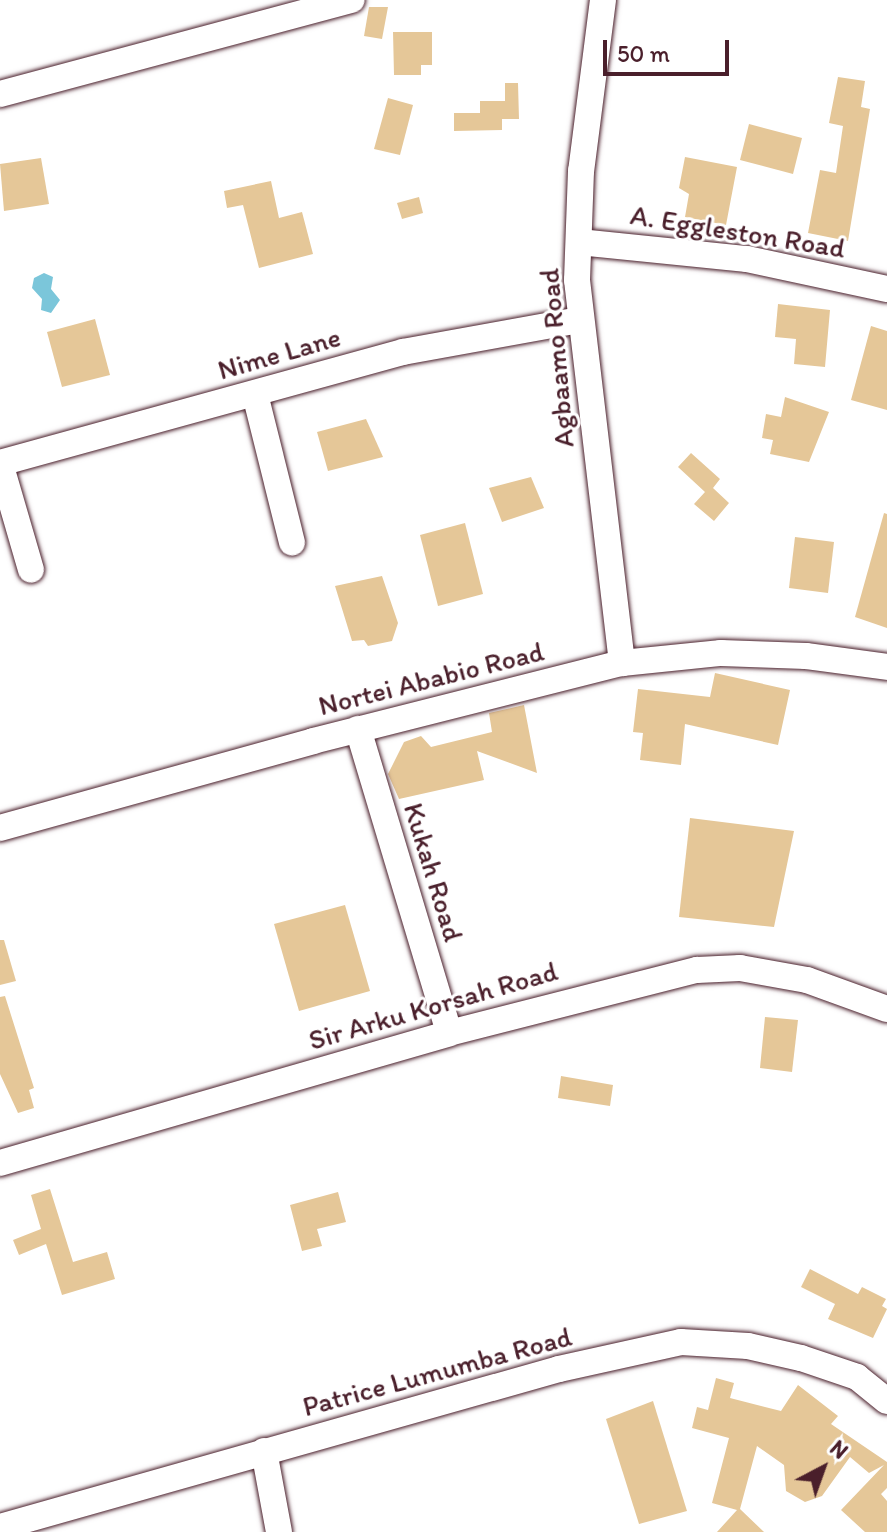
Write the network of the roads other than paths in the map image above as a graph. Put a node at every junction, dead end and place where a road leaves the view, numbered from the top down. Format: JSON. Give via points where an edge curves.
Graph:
{"nodes":[{"id":1,"x":352,"y":0,"type":"edge"},
{"id":2,"x":603,"y":0,"type":"edge"},
{"id":3,"x":0,"y":94,"type":"edge"},
{"id":4,"x":579,"y":242,"type":"junction"},
{"id":5,"x":887,"y":289,"type":"edge"},
{"id":6,"x":579,"y":320,"type":"junction"},
{"id":7,"x":255,"y":394,"type":"junction"},
{"id":8,"x":0,"y":463,"type":"edge"},
{"id":9,"x":292,"y":542,"type":"dead end"},
{"id":10,"x":31,"y":570,"type":"dead end"},
{"id":11,"x":622,"y":663,"type":"junction"},
{"id":12,"x":887,"y":667,"type":"edge"},
{"id":13,"x":358,"y":729,"type":"junction"},
{"id":14,"x":0,"y":828,"type":"edge"},
{"id":15,"x":887,"y":1009,"type":"edge"},
{"id":16,"x":449,"y":1033,"type":"junction"},
{"id":17,"x":0,"y":1163,"type":"edge"},
{"id":18,"x":887,"y":1401,"type":"edge"},
{"id":19,"x":264,"y":1451,"type":"junction"},
{"id":20,"x":0,"y":1527,"type":"edge"},
{"id":21,"x":279,"y":1532,"type":"edge"}],
"edges":[{"from":1,"to":3,"type":"street"},
{"from":2,"to":4,"type":"street","name":"Agbaamo Road","via":[[581,171]]},
{"from":4,"to":5,"type":"street","name":"A. Eggleston Road","via":[[747,259]]},
{"from":4,"to":6,"type":"street","name":"Agbaamo Road"},
{"from":6,"to":7,"type":"street","name":"Nime Lane","via":[[440,343]]},
{"from":6,"to":11,"type":"street","name":"Agbaamo Road"},
{"from":7,"to":8,"type":"street","name":"Nime Lane"},
{"from":7,"to":9,"type":"street"},
{"from":8,"to":10,"type":"street"},
{"from":11,"to":12,"type":"street","name":"Nortei Ababio Road","via":[[721,653],[806,656]]},
{"from":11,"to":13,"type":"street","name":"Nortei Ababio Road"},
{"from":13,"to":14,"type":"street","name":"Nortei Ababio Road"},
{"from":13,"to":16,"type":"street","name":"Kukah Road"},
{"from":15,"to":16,"type":"street","name":"Sir Arku Korsah Road","via":[[807,980],[740,968],[697,970]]},
{"from":16,"to":17,"type":"street","name":"Sir Arku Korsah Road"},
{"from":18,"to":19,"type":"street","name":"Patrice Lumumba Road","via":[[857,1377],[801,1358],[748,1346],[681,1342],[559,1369]]},
{"from":19,"to":20,"type":"street","name":"Patrice Lumumba Road"},
{"from":19,"to":21,"type":"street"}]}
